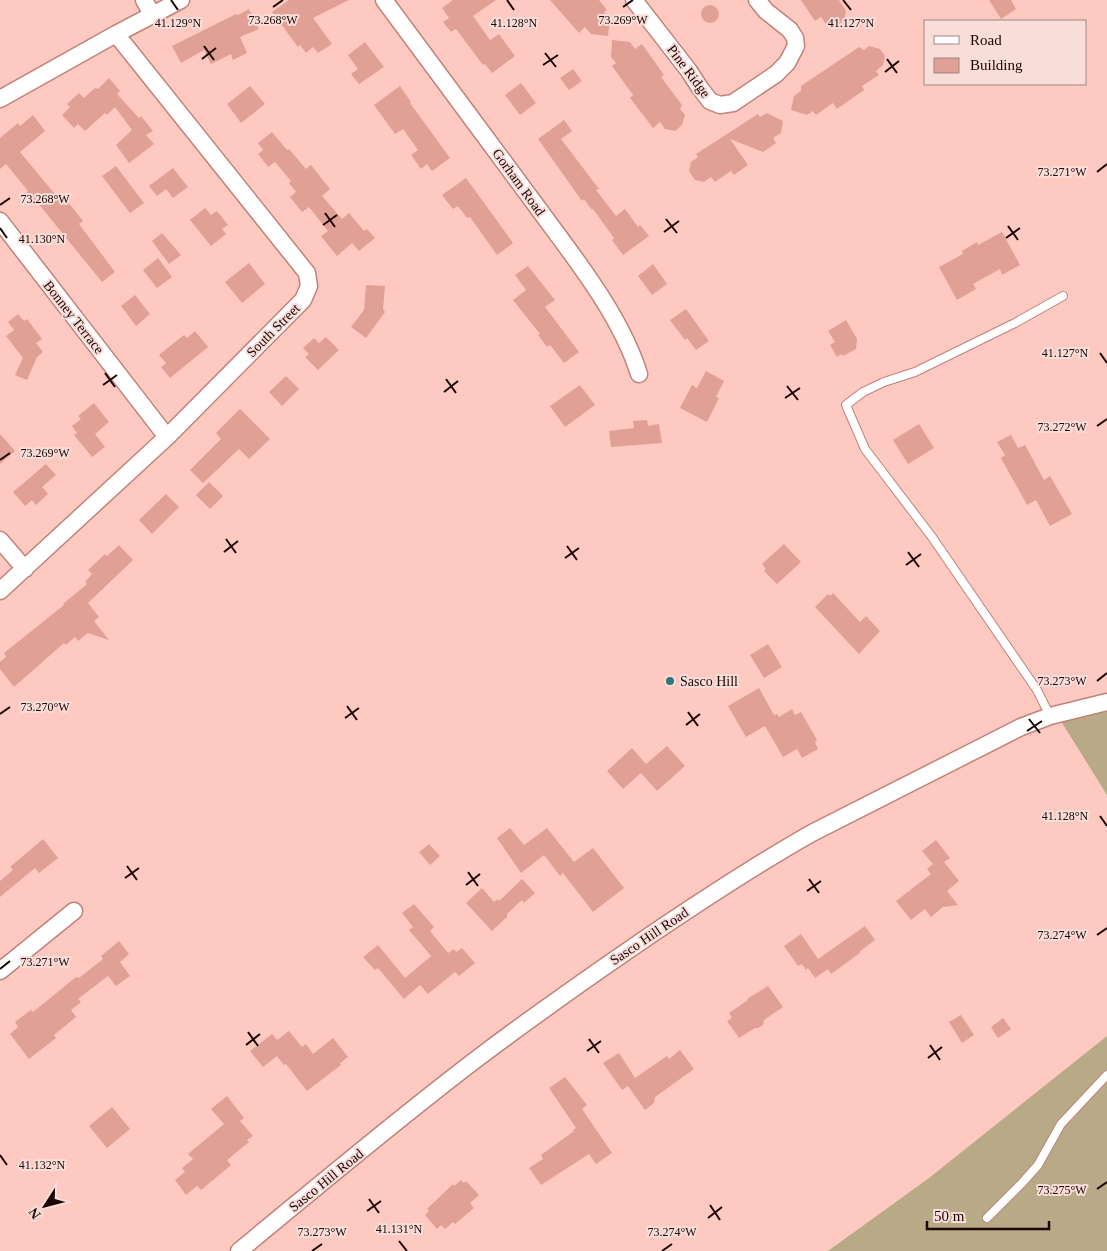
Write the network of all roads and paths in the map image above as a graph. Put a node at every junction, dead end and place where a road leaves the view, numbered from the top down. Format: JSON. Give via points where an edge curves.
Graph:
{"nodes":[{"id":1,"x":144,"y":0,"type":"edge"},
{"id":2,"x":182,"y":0,"type":"edge"},
{"id":3,"x":384,"y":0,"type":"edge"},
{"id":4,"x":634,"y":0,"type":"edge"},
{"id":5,"x":757,"y":0,"type":"edge"},
{"id":6,"x":152,"y":14,"type":"junction"},
{"id":7,"x":116,"y":34,"type":"junction"},
{"id":8,"x":0,"y":99,"type":"edge"},
{"id":9,"x":0,"y":221,"type":"edge"},
{"id":10,"x":1064,"y":296,"type":"dead end"},
{"id":11,"x":639,"y":374,"type":"dead end"},
{"id":12,"x":167,"y":437,"type":"junction"},
{"id":13,"x":0,"y":540,"type":"edge"},
{"id":14,"x":25,"y":569,"type":"junction"},
{"id":15,"x":0,"y":591,"type":"edge"},
{"id":16,"x":1107,"y":702,"type":"edge"},
{"id":17,"x":1050,"y":716,"type":"junction"},
{"id":18,"x":74,"y":911,"type":"dead end"},
{"id":19,"x":0,"y":971,"type":"edge"},
{"id":20,"x":1107,"y":1075,"type":"edge"},
{"id":21,"x":987,"y":1218,"type":"dead end"},
{"id":22,"x":239,"y":1251,"type":"edge"}],
"edges":[{"from":1,"to":6,"type":"street"},
{"from":2,"to":6,"type":"street"},
{"from":3,"to":11,"type":"street","name":"Gorham Road","via":[[581,267],[632,351]]},
{"from":4,"to":5,"type":"street","name":"Pine Ridge","via":[[700,88],[710,100],[720,105],[733,103],[776,74],[787,63],[796,46],[790,30],[766,12]]},
{"from":6,"to":7,"type":"street"},
{"from":7,"to":8,"type":"street"},
{"from":7,"to":12,"type":"street","name":"South Street","via":[[307,273],[310,286],[303,300]]},
{"from":9,"to":12,"type":"street","name":"Bonney Terrace"},
{"from":10,"to":17,"type":"lane","via":[[1015,324],[916,372],[863,392],[846,405],[865,449],[932,537],[1037,690]]},
{"from":12,"to":14,"type":"street","name":"South Street"},
{"from":13,"to":14,"type":"street"},
{"from":14,"to":15,"type":"street","name":"South Street"},
{"from":16,"to":17,"type":"street","name":"Sasco Hill Road"},
{"from":17,"to":22,"type":"street","name":"Sasco Hill Road","via":[[854,810],[781,850],[704,899],[580,982],[473,1061]]},
{"from":18,"to":19,"type":"street"},
{"from":20,"to":21,"type":"lane","via":[[1061,1124],[1032,1171]]}]}
